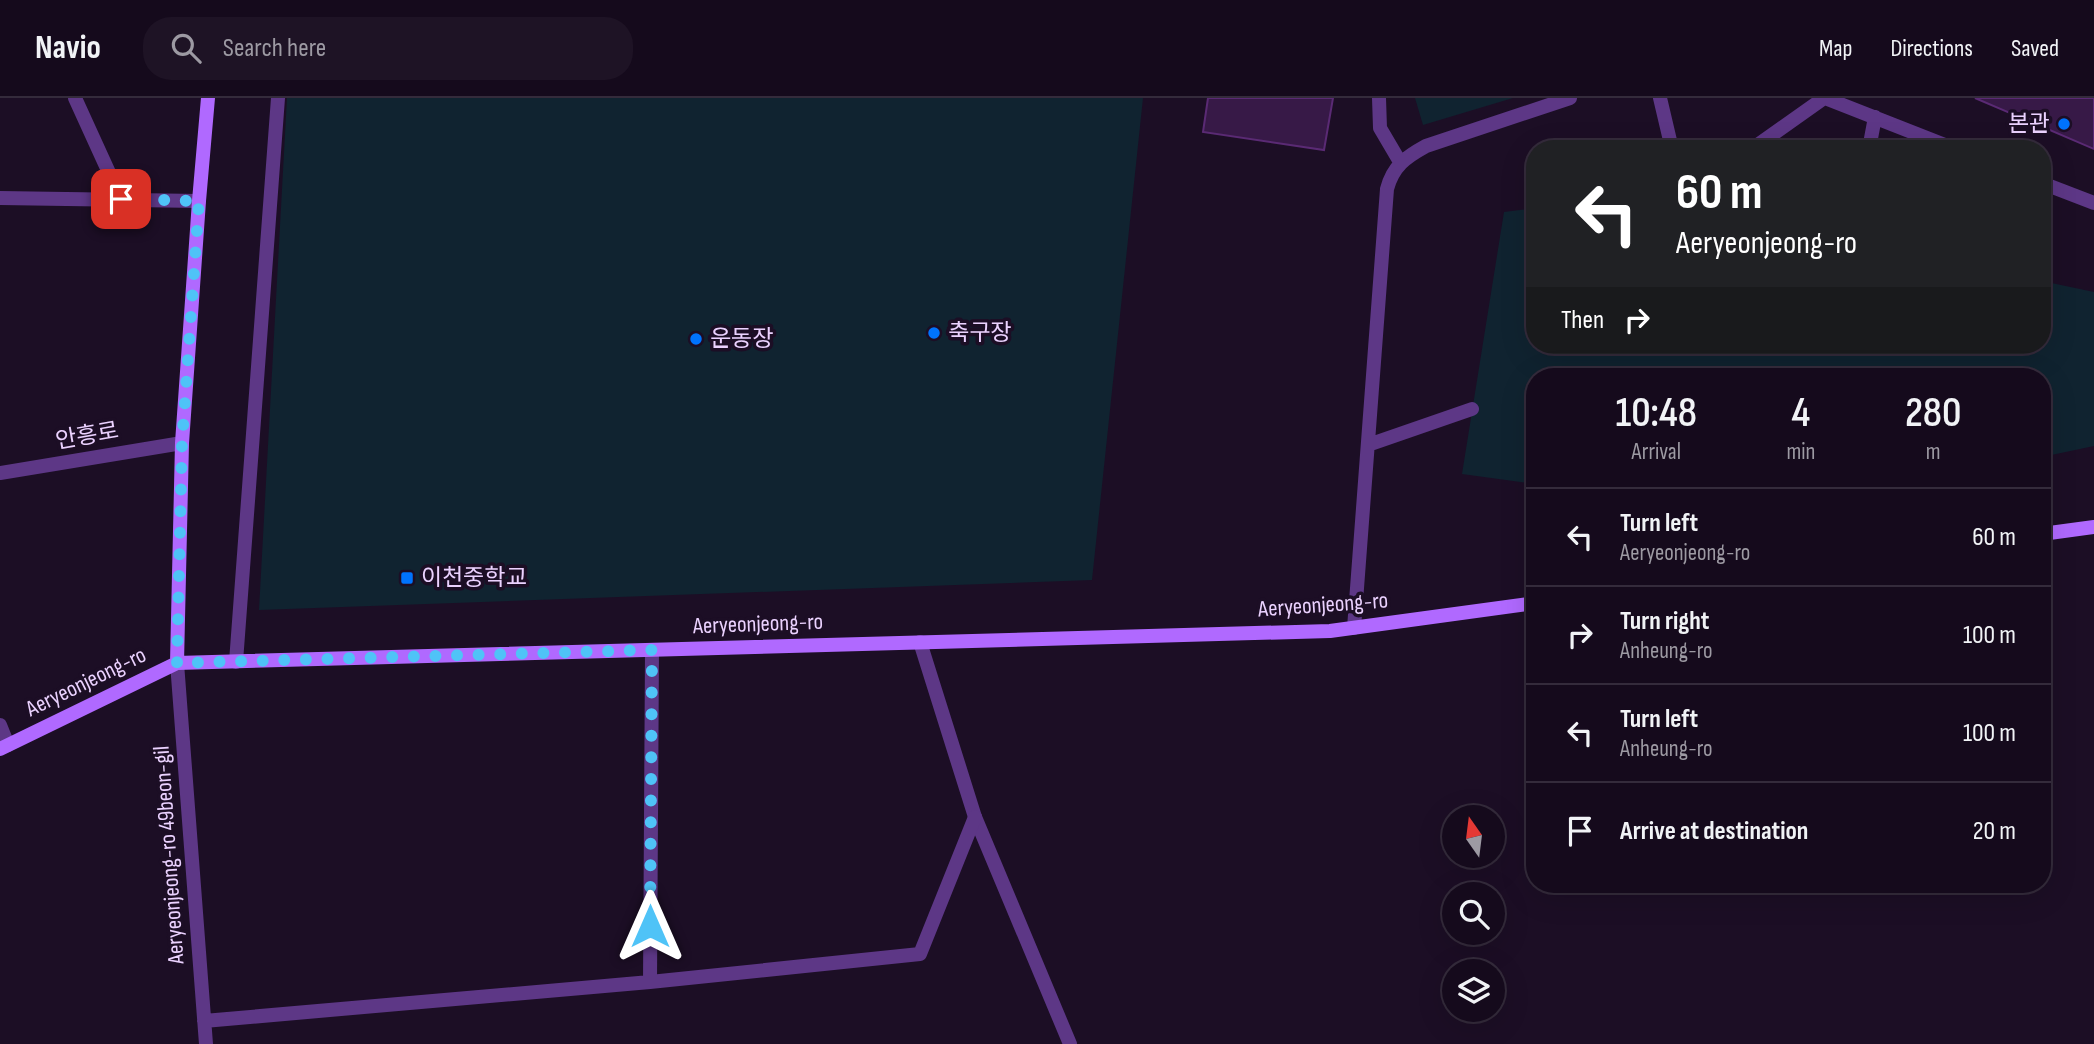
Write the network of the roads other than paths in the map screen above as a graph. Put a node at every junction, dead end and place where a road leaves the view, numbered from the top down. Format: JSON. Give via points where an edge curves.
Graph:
{"nodes":[{"id":1,"x":75,"y":98,"type":"edge"},
{"id":2,"x":208,"y":98,"type":"edge"},
{"id":3,"x":278,"y":98,"type":"edge"},
{"id":4,"x":1379,"y":98,"type":"edge"},
{"id":5,"x":1570,"y":98,"type":"edge"},
{"id":6,"x":1660,"y":98,"type":"edge"},
{"id":7,"x":1825,"y":98,"type":"edge"},
{"id":8,"x":1875,"y":117,"type":"junction"},
{"id":9,"x":1669,"y":140,"type":"edge"},
{"id":10,"x":1765,"y":140,"type":"edge"},
{"id":11,"x":1871,"y":140,"type":"edge"},
{"id":12,"x":1932,"y":140,"type":"edge"},
{"id":13,"x":1400,"y":162,"type":"junction"},
{"id":14,"x":2051,"y":186,"type":"edge"},
{"id":15,"x":0,"y":198,"type":"edge"},
{"id":16,"x":121,"y":199,"type":"junction"},
{"id":17,"x":199,"y":201,"type":"junction"},
{"id":18,"x":2094,"y":203,"type":"edge"},
{"id":19,"x":1472,"y":409,"type":"dead end"},
{"id":20,"x":182,"y":443,"type":"junction"},
{"id":21,"x":1368,"y":445,"type":"junction"},
{"id":22,"x":0,"y":473,"type":"edge"},
{"id":23,"x":2094,"y":527,"type":"edge"},
{"id":24,"x":2051,"y":533,"type":"edge"},
{"id":25,"x":1526,"y":604,"type":"edge"},
{"id":26,"x":1354,"y":628,"type":"junction"},
{"id":27,"x":920,"y":642,"type":"junction"},
{"id":28,"x":652,"y":650,"type":"junction"},
{"id":29,"x":236,"y":662,"type":"junction"},
{"id":30,"x":177,"y":663,"type":"junction"},
{"id":31,"x":0,"y":725,"type":"edge"},
{"id":32,"x":4,"y":747,"type":"edge"},
{"id":33,"x":975,"y":817,"type":"junction"},
{"id":34,"x":650,"y":982,"type":"junction"},
{"id":35,"x":204,"y":1021,"type":"junction"},
{"id":36,"x":206,"y":1044,"type":"edge"},
{"id":37,"x":1070,"y":1044,"type":"edge"}],
"edges":[{"from":1,"to":16,"type":"street"},
{"from":2,"to":17,"type":"street"},
{"from":3,"to":29,"type":"street"},
{"from":4,"to":13,"type":"street","via":[[1380,128]]},
{"from":5,"to":13,"type":"street","via":[[1426,146]]},
{"from":6,"to":9,"type":"street"},
{"from":7,"to":8,"type":"street"},
{"from":7,"to":10,"type":"street"},
{"from":8,"to":11,"type":"street"},
{"from":8,"to":12,"type":"street"},
{"from":13,"to":21,"type":"street","via":[[1387,189]]},
{"from":14,"to":18,"type":"street"},
{"from":15,"to":16,"type":"street"},
{"from":16,"to":17,"type":"street"},
{"from":17,"to":20,"type":"street"},
{"from":19,"to":21,"type":"street"},
{"from":20,"to":22,"type":"street","name":"안흥로"},
{"from":20,"to":30,"type":"street"},
{"from":21,"to":26,"type":"street"},
{"from":23,"to":24,"type":"street"},
{"from":25,"to":26,"type":"street","name":"Aeryeonjeong-ro"},
{"from":26,"to":27,"type":"street","name":"Aeryeonjeong-ro"},
{"from":27,"to":28,"type":"street","name":"Aeryeonjeong-ro"},
{"from":27,"to":33,"type":"street"},
{"from":28,"to":29,"type":"street","name":"Aeryeonjeong-ro"},
{"from":28,"to":34,"type":"street"},
{"from":29,"to":30,"type":"street","name":"Aeryeonjeong-ro"},
{"from":30,"to":32,"type":"street","name":"Aeryeonjeong-ro"},
{"from":30,"to":35,"type":"street","name":"Aeryeonjeong-ro 49beon-gil"},
{"from":31,"to":32,"type":"street"},
{"from":33,"to":34,"type":"street","via":[[920,954]]},
{"from":33,"to":37,"type":"street"},
{"from":34,"to":35,"type":"street"},
{"from":35,"to":36,"type":"street","name":"Aeryeonjeong-ro 49beon-gil"}]}
